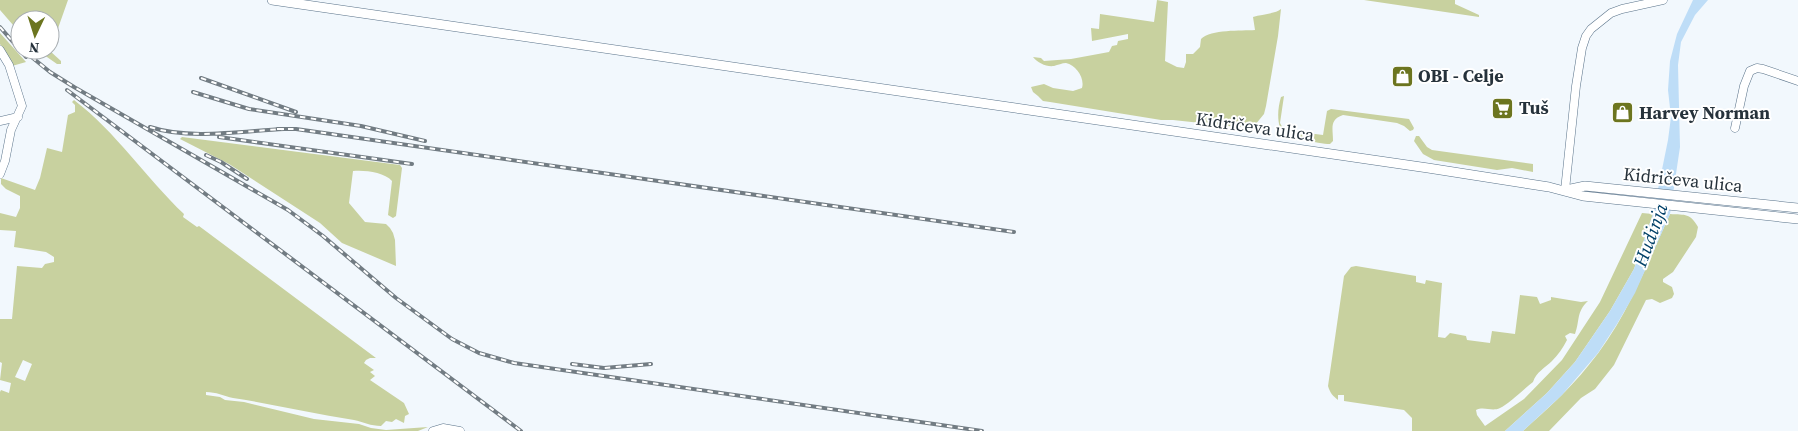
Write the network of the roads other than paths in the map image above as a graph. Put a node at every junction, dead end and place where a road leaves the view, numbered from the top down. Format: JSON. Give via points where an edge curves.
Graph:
{"nodes":[{"id":1,"x":272,"y":0,"type":"edge"},
{"id":2,"x":1663,"y":0,"type":"edge"},
{"id":3,"x":0,"y":50,"type":"edge"},
{"id":4,"x":1798,"y":81,"type":"edge"},
{"id":5,"x":18,"y":117,"type":"junction"},
{"id":6,"x":0,"y":121,"type":"edge"},
{"id":7,"x":1735,"y":128,"type":"dead end"},
{"id":8,"x":0,"y":174,"type":"edge"},
{"id":9,"x":1565,"y":190,"type":"junction"},
{"id":10,"x":1798,"y":208,"type":"edge"},
{"id":11,"x":1798,"y":219,"type":"edge"},
{"id":12,"x":433,"y":431,"type":"edge"},
{"id":13,"x":460,"y":431,"type":"edge"}],
"edges":[{"from":1,"to":9,"type":"main road","name":"Kidričeva ulica"},
{"from":2,"to":9,"type":"street","via":[[1611,13],[1586,36],[1577,79]]},
{"from":3,"to":5,"type":"street","via":[[10,65],[22,106]]},
{"from":4,"to":7,"type":"street","via":[[1762,69],[1750,71]]},
{"from":5,"to":6,"type":"street"},
{"from":5,"to":8,"type":"street","via":[[11,130]]},
{"from":9,"to":10,"type":"main road","name":"Kidričeva ulica","via":[[1585,186]]},
{"from":9,"to":11,"type":"main road","name":"Kidričeva ulica","via":[[1583,196]]},
{"from":12,"to":13,"type":"street","via":[[442,428]]}]}
